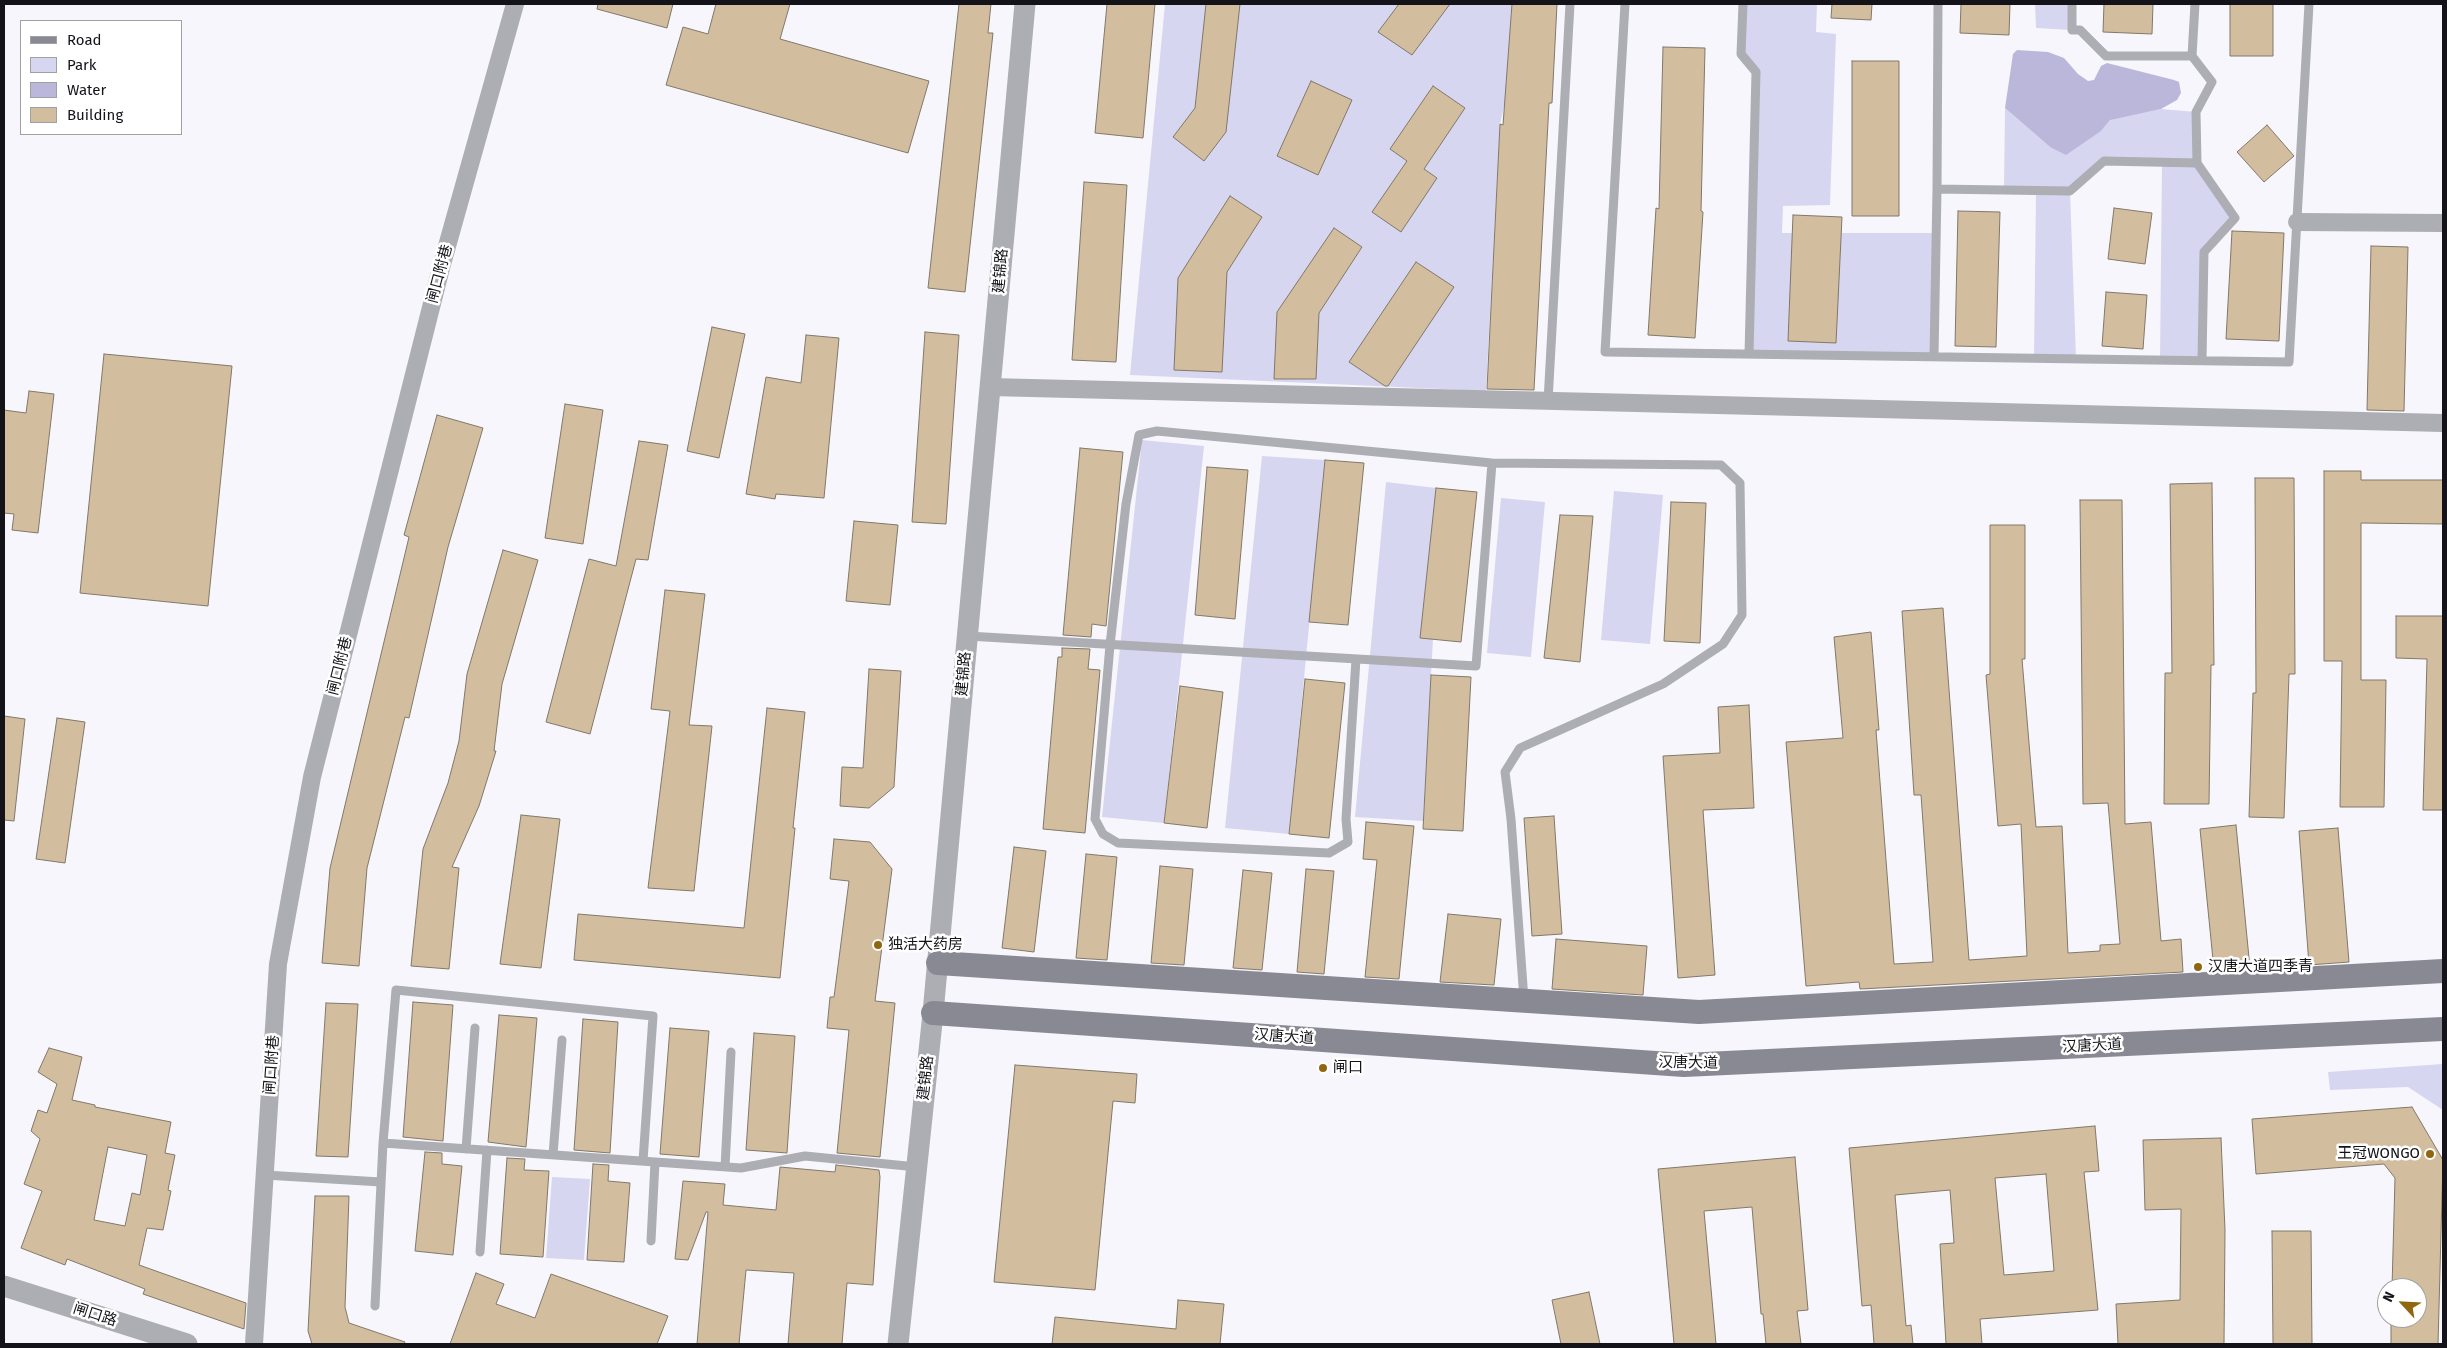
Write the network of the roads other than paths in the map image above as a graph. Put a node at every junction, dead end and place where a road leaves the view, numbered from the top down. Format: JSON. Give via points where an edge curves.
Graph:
{"nodes":[{"id":1,"x":515,"y":4,"type":"edge"},
{"id":2,"x":1025,"y":4,"type":"edge"},
{"id":3,"x":1570,"y":4,"type":"edge"},
{"id":4,"x":1625,"y":4,"type":"edge"},
{"id":5,"x":1743,"y":4,"type":"edge"},
{"id":6,"x":1938,"y":4,"type":"edge"},
{"id":7,"x":2072,"y":4,"type":"edge"},
{"id":8,"x":2195,"y":4,"type":"edge"},
{"id":9,"x":2309,"y":4,"type":"edge"},
{"id":10,"x":2192,"y":56,"type":"junction"},
{"id":11,"x":2197,"y":163,"type":"junction"},
{"id":12,"x":1936,"y":189,"type":"junction"},
{"id":13,"x":2297,"y":222,"type":"junction"},
{"id":14,"x":2443,"y":223,"type":"edge"},
{"id":15,"x":1749,"y":354,"type":"junction"},
{"id":16,"x":1934,"y":357,"type":"junction"},
{"id":17,"x":2202,"y":360,"type":"junction"},
{"id":18,"x":990,"y":387,"type":"junction"},
{"id":19,"x":1548,"y":401,"type":"junction"},
{"id":20,"x":2443,"y":423,"type":"edge"},
{"id":21,"x":1492,"y":463,"type":"junction"},
{"id":22,"x":968,"y":636,"type":"junction"},
{"id":23,"x":1110,"y":645,"type":"junction"},
{"id":24,"x":1356,"y":659,"type":"junction"},
{"id":25,"x":938,"y":963,"type":"junction"},
{"id":26,"x":2442,"y":971,"type":"edge"},
{"id":27,"x":1524,"y":1000,"type":"junction"},
{"id":28,"x":933,"y":1013,"type":"junction"},
{"id":29,"x":475,"y":1028,"type":"dead end"},
{"id":30,"x":2441,"y":1031,"type":"edge"},
{"id":31,"x":562,"y":1040,"type":"dead end"},
{"id":32,"x":731,"y":1052,"type":"dead end"},
{"id":33,"x":383,"y":1143,"type":"junction"},
{"id":34,"x":466,"y":1148,"type":"junction"},
{"id":35,"x":487,"y":1150,"type":"junction"},
{"id":36,"x":553,"y":1154,"type":"junction"},
{"id":37,"x":644,"y":1161,"type":"junction"},
{"id":38,"x":655,"y":1162,"type":"junction"},
{"id":39,"x":725,"y":1166,"type":"junction"},
{"id":40,"x":917,"y":1167,"type":"junction"},
{"id":41,"x":265,"y":1175,"type":"junction"},
{"id":42,"x":381,"y":1182,"type":"junction"},
{"id":43,"x":651,"y":1241,"type":"dead end"},
{"id":44,"x":480,"y":1252,"type":"dead end"},
{"id":45,"x":4,"y":1286,"type":"edge"},
{"id":46,"x":374,"y":1306,"type":"dead end"},
{"id":47,"x":187,"y":1344,"type":"edge"},
{"id":48,"x":254,"y":1344,"type":"edge"},
{"id":49,"x":898,"y":1344,"type":"edge"}],
"edges":[{"from":1,"to":41,"type":"street","name":"闸口附巷","via":[[442,264],[312,777],[278,964]]},
{"from":2,"to":18,"type":"street","name":"建锦路"},
{"from":3,"to":19,"type":"lane"},
{"from":4,"to":15,"type":"lane","via":[[1605,352]]},
{"from":5,"to":15,"type":"lane","via":[[1741,54],[1756,72]]},
{"from":6,"to":12,"type":"lane"},
{"from":7,"to":10,"type":"lane","via":[[2072,30],[2080,30],[2106,56]]},
{"from":8,"to":10,"type":"lane"},
{"from":9,"to":13,"type":"lane"},
{"from":10,"to":11,"type":"lane","via":[[2212,82],[2196,112]]},
{"from":11,"to":12,"type":"lane","via":[[2104,161],[2070,191]]},
{"from":11,"to":17,"type":"lane","via":[[2235,218],[2204,252]]},
{"from":12,"to":16,"type":"lane"},
{"from":13,"to":14,"type":"street"},
{"from":13,"to":17,"type":"lane","via":[[2289,362]]},
{"from":15,"to":16,"type":"lane"},
{"from":16,"to":17,"type":"lane"},
{"from":18,"to":19,"type":"street"},
{"from":18,"to":22,"type":"street","name":"建锦路"},
{"from":19,"to":20,"type":"street"},
{"from":21,"to":23,"type":"lane","via":[[1157,432],[1139,435],[1126,504]]},
{"from":21,"to":24,"type":"lane","via":[[1476,666]]},
{"from":21,"to":27,"type":"lane","via":[[1721,465],[1740,483],[1742,615],[1723,644],[1663,684],[1520,748],[1505,772]]},
{"from":22,"to":23,"type":"lane"},
{"from":22,"to":25,"type":"street","name":"建锦路"},
{"from":23,"to":24,"type":"lane"},
{"from":23,"to":24,"type":"lane","via":[[1095,819],[1103,834],[1118,843],[1329,853],[1348,842],[1346,819]]},
{"from":25,"to":27,"type":"main road"},
{"from":25,"to":28,"type":"street","name":"建锦路"},
{"from":26,"to":27,"type":"main road","via":[[1699,1012]]},
{"from":28,"to":30,"type":"main road","name":"汉唐大道","via":[[1684,1065]]},
{"from":28,"to":40,"type":"street","name":"建锦路"},
{"from":29,"to":34,"type":"lane"},
{"from":31,"to":36,"type":"lane"},
{"from":32,"to":39,"type":"lane"},
{"from":33,"to":34,"type":"lane"},
{"from":33,"to":37,"type":"lane","via":[[396,990],[653,1016]]},
{"from":33,"to":42,"type":"lane"},
{"from":34,"to":35,"type":"lane"},
{"from":35,"to":36,"type":"lane"},
{"from":35,"to":44,"type":"lane"},
{"from":36,"to":37,"type":"lane"},
{"from":37,"to":38,"type":"lane"},
{"from":38,"to":39,"type":"lane"},
{"from":38,"to":43,"type":"lane"},
{"from":39,"to":40,"type":"lane","via":[[741,1168],[805,1156]]},
{"from":40,"to":49,"type":"street","name":"建锦路"},
{"from":41,"to":42,"type":"lane"},
{"from":41,"to":48,"type":"street","name":"闸口附巷"},
{"from":42,"to":46,"type":"lane"},
{"from":45,"to":47,"type":"street","name":"闸口路"}]}
